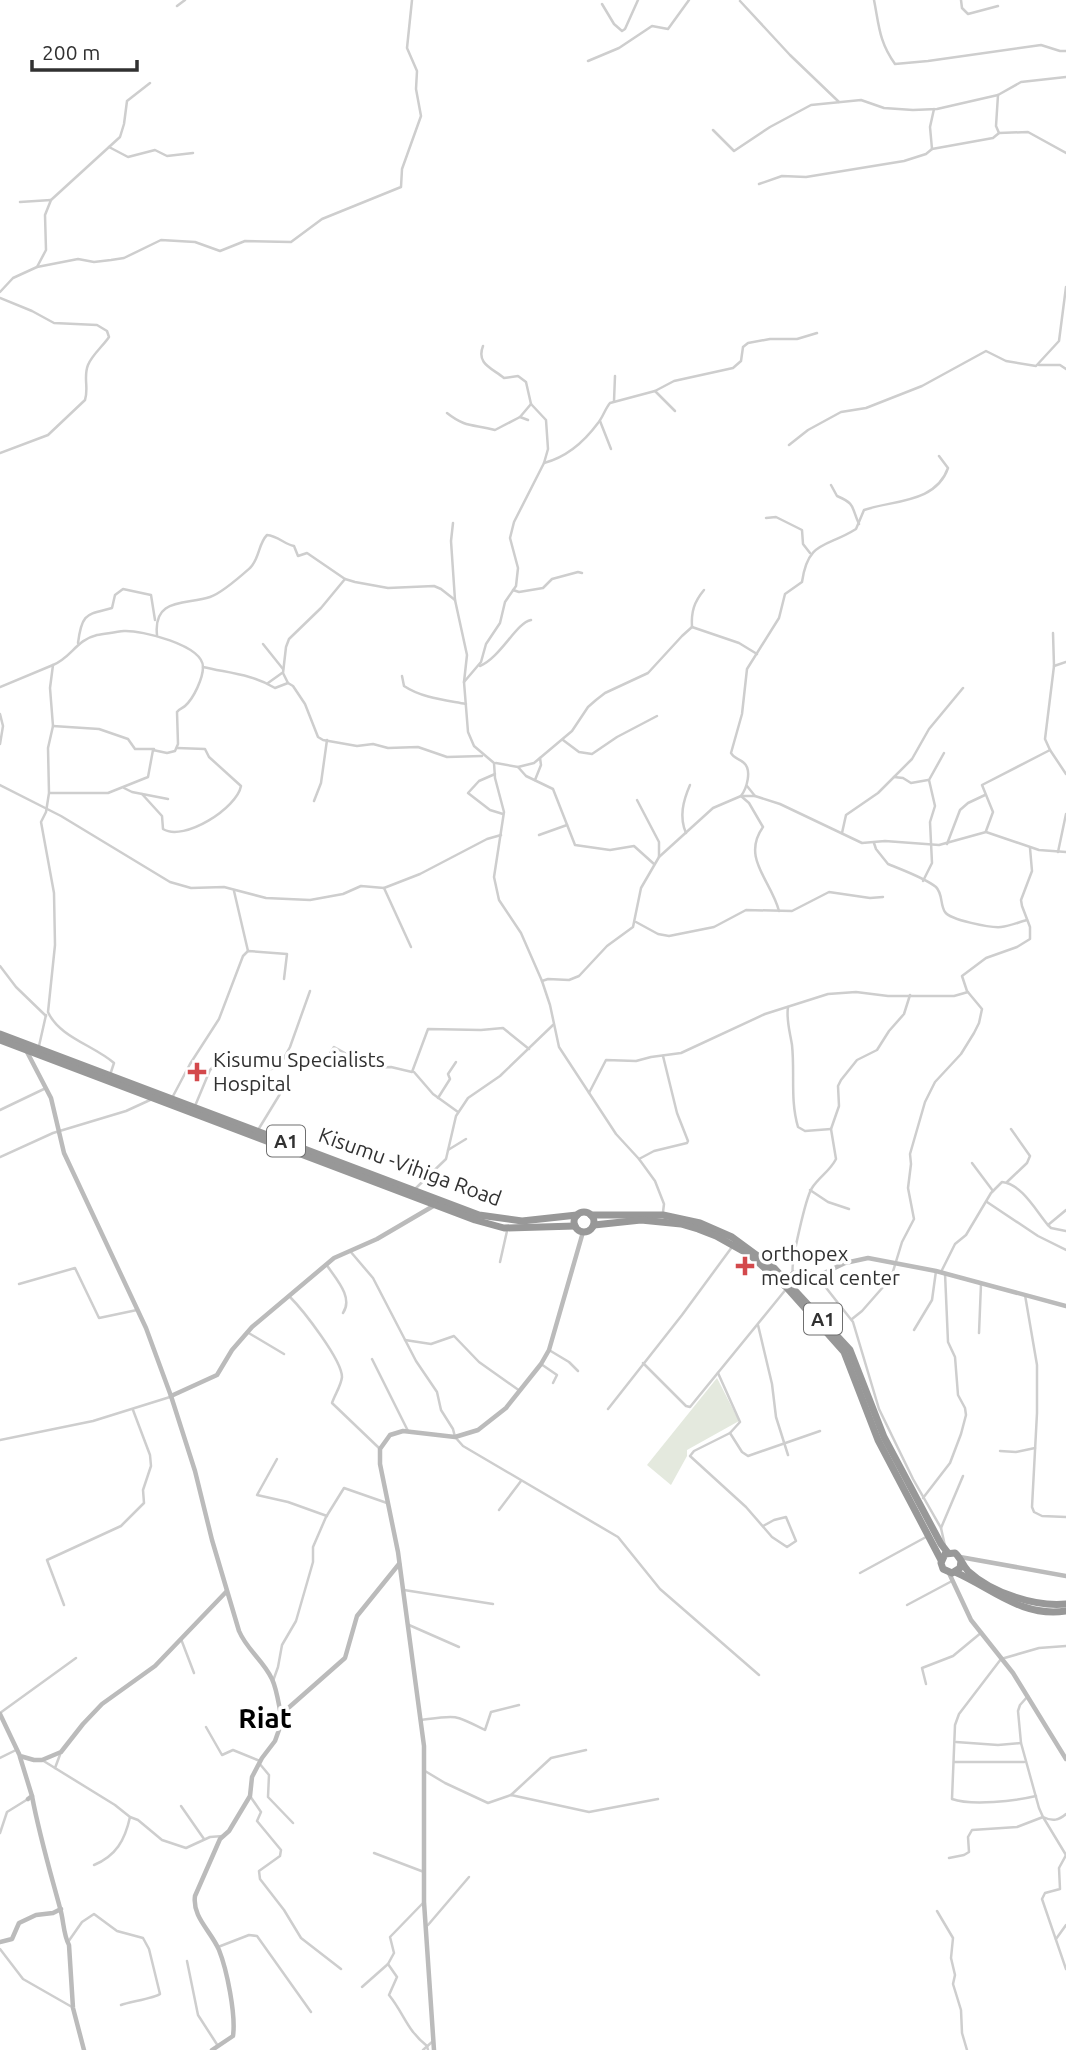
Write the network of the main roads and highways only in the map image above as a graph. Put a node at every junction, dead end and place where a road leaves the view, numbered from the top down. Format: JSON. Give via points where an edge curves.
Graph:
{"nodes":[{"id":1,"x":0,"y":1034,"type":"edge"},
{"id":2,"x":0,"y":1040,"type":"edge"},
{"id":3,"x":577,"y":1215,"type":"junction"},
{"id":4,"x":591,"y":1215,"type":"junction"},
{"id":5,"x":594,"y":1225,"type":"junction"},
{"id":6,"x":575,"y":1226,"type":"junction"},
{"id":7,"x":946,"y":1551,"type":"junction"},
{"id":8,"x":961,"y":1559,"type":"junction"},
{"id":9,"x":941,"y":1560,"type":"junction"},
{"id":10,"x":952,"y":1572,"type":"junction"},
{"id":11,"x":1066,"y":1604,"type":"edge"},
{"id":12,"x":1066,"y":1611,"type":"edge"}],
"edges":[{"from":1,"to":3,"type":"highway","name":"Kisumu -Vihiga Road","number":"A1","via":[[489,1217],[522,1221]]},
{"from":2,"to":6,"type":"highway","name":"Kisumu -Vihiga Road","number":"A1","via":[[490,1225]]},
{"from":3,"to":4,"type":"highway","number":"A1"},
{"from":3,"to":6,"type":"highway"},
{"from":4,"to":5,"type":"highway"},
{"from":4,"to":7,"type":"highway","number":"A1","via":[[663,1215],[700,1223],[761,1256],[850,1350],[880,1430]]},
{"from":5,"to":6,"type":"highway","number":"A1","via":[[583,1232]]},
{"from":5,"to":9,"type":"highway","number":"A1","via":[[662,1221],[698,1229],[750,1255],[787,1288],[844,1352],[878,1440]]},
{"from":7,"to":8,"type":"highway"},
{"from":7,"to":9,"type":"highway"},
{"from":8,"to":10,"type":"highway","via":[[960,1568]]},
{"from":8,"to":11,"type":"highway","via":[[972,1574],[1020,1599]]},
{"from":9,"to":10,"type":"highway","number":"A1"},
{"from":10,"to":12,"type":"highway","via":[[1022,1607]]}]}
